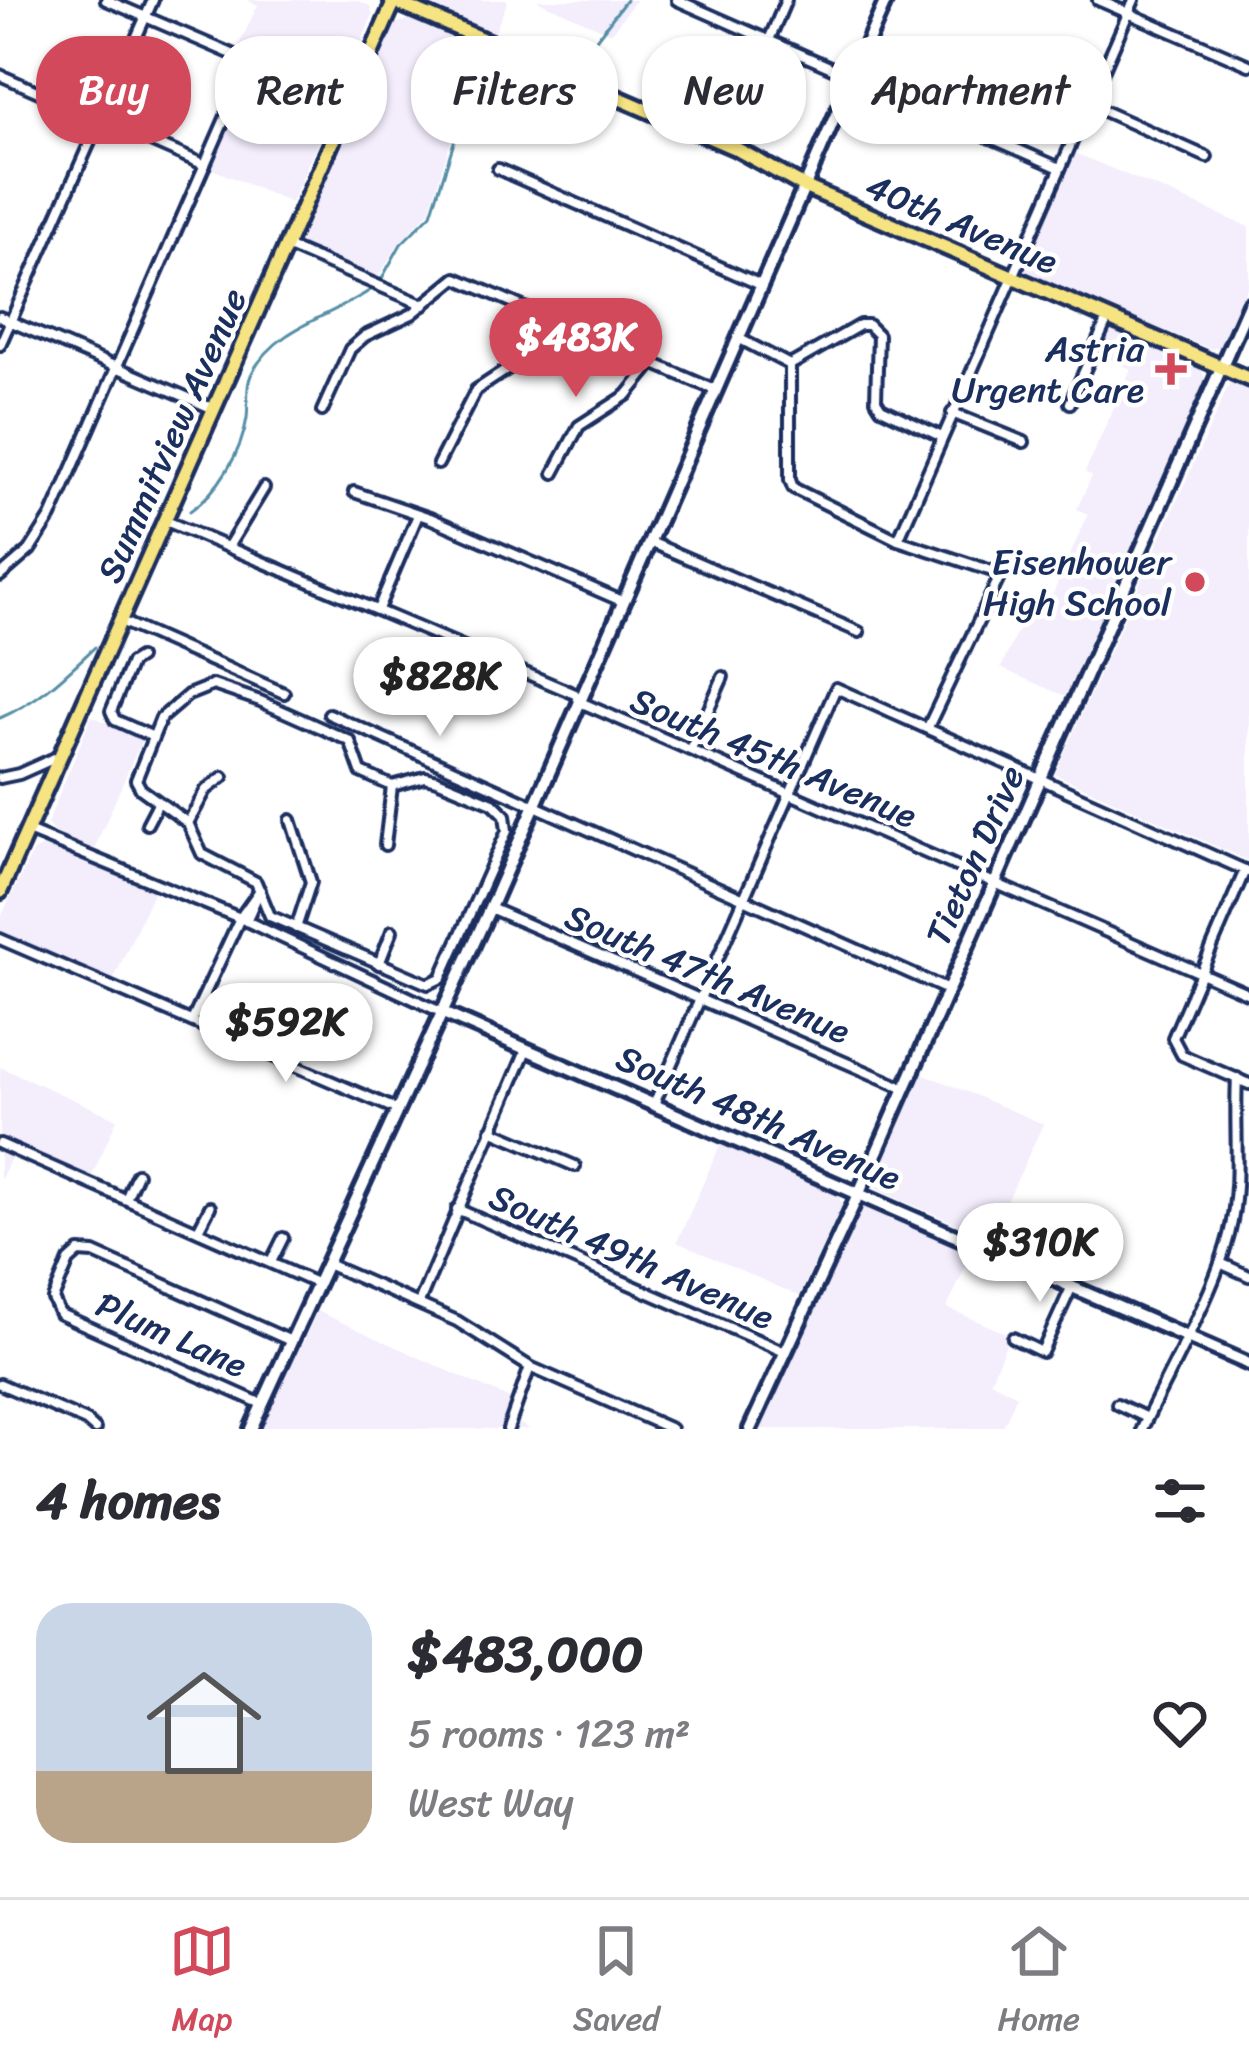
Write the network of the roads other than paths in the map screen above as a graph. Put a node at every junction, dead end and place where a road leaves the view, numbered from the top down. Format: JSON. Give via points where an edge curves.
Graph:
{"nodes":[{"id":1,"x":106,"y":0,"type":"edge"},
{"id":2,"x":153,"y":0,"type":"edge"},
{"id":3,"x":786,"y":0,"type":"edge"},
{"id":4,"x":886,"y":0,"type":"edge"},
{"id":5,"x":1098,"y":0,"type":"edge"},
{"id":6,"x":1134,"y":0,"type":"edge"},
{"id":7,"x":393,"y":1,"type":"edge"},
{"id":8,"x":684,"y":1,"type":"edge"},
{"id":9,"x":1128,"y":13,"type":"junction"},
{"id":10,"x":146,"y":17,"type":"junction"},
{"id":11,"x":138,"y":36,"type":"edge"},
{"id":12,"x":760,"y":36,"type":"edge"},
{"id":13,"x":771,"y":36,"type":"edge"},
{"id":14,"x":870,"y":36,"type":"edge"},
{"id":15,"x":1112,"y":49,"type":"edge"},
{"id":16,"x":1249,"y":65,"type":"edge"},
{"id":17,"x":0,"y":75,"type":"edge"},
{"id":18,"x":36,"y":91,"type":"edge"},
{"id":19,"x":1112,"y":115,"type":"edge"},
{"id":20,"x":830,"y":128,"type":"edge"},
{"id":21,"x":91,"y":144,"type":"edge"},
{"id":22,"x":158,"y":144,"type":"edge"},
{"id":23,"x":1004,"y":144,"type":"edge"},
{"id":24,"x":1070,"y":144,"type":"edge"},
{"id":25,"x":1207,"y":157,"type":"dead end"},
{"id":26,"x":205,"y":165,"type":"junction"},
{"id":27,"x":1060,"y":167,"type":"junction"},
{"id":28,"x":498,"y":169,"type":"dead end"},
{"id":29,"x":805,"y":187,"type":"junction"},
{"id":30,"x":286,"y":246,"type":"junction"},
{"id":31,"x":1012,"y":278,"type":"junction"},
{"id":32,"x":763,"y":285,"type":"junction"},
{"id":33,"x":424,"y":304,"type":"junction"},
{"id":34,"x":1249,"y":304,"type":"edge"},
{"id":35,"x":0,"y":317,"type":"edge"},
{"id":36,"x":1108,"y":318,"type":"junction"},
{"id":37,"x":556,"y":320,"type":"junction"},
{"id":38,"x":10,"y":321,"type":"junction"},
{"id":39,"x":738,"y":338,"type":"junction"},
{"id":40,"x":0,"y":345,"type":"edge"},
{"id":41,"x":653,"y":363,"type":"junction"},
{"id":42,"x":790,"y":365,"type":"junction"},
{"id":43,"x":115,"y":366,"type":"junction"},
{"id":44,"x":1222,"y":366,"type":"junction"},
{"id":45,"x":1249,"y":379,"type":"edge"},
{"id":46,"x":715,"y":390,"type":"junction"},
{"id":47,"x":1070,"y":403,"type":"dead end"},
{"id":48,"x":215,"y":410,"type":"junction"},
{"id":49,"x":322,"y":411,"type":"dead end"},
{"id":50,"x":952,"y":413,"type":"junction"},
{"id":51,"x":942,"y":436,"type":"junction"},
{"id":52,"x":1024,"y":442,"type":"dead end"},
{"id":53,"x":438,"y":464,"type":"dead end"},
{"id":54,"x":554,"y":473,"type":"dead end"},
{"id":55,"x":264,"y":488,"type":"dead end"},
{"id":56,"x":354,"y":492,"type":"dead end"},
{"id":57,"x":418,"y":515,"type":"junction"},
{"id":58,"x":166,"y":521,"type":"junction"},
{"id":59,"x":898,"y":540,"type":"junction"},
{"id":60,"x":650,"y":542,"type":"junction"},
{"id":61,"x":228,"y":547,"type":"junction"},
{"id":62,"x":0,"y":576,"type":"edge"},
{"id":63,"x":624,"y":602,"type":"junction"},
{"id":64,"x":378,"y":609,"type":"junction"},
{"id":65,"x":123,"y":622,"type":"junction"},
{"id":66,"x":859,"y":632,"type":"dead end"},
{"id":67,"x":140,"y":658,"type":"dead end"},
{"id":68,"x":723,"y":677,"type":"dead end"},
{"id":69,"x":266,"y":686,"type":"junction"},
{"id":70,"x":284,"y":693,"type":"dead end"},
{"id":71,"x":260,"y":700,"type":"junction"},
{"id":72,"x":580,"y":702,"type":"junction"},
{"id":73,"x":329,"y":714,"type":"dead end"},
{"id":74,"x":928,"y":727,"type":"junction"},
{"id":75,"x":151,"y":736,"type":"junction"},
{"id":76,"x":691,"y":749,"type":"junction"},
{"id":77,"x":64,"y":754,"type":"junction"},
{"id":78,"x":223,"y":777,"type":"dead end"},
{"id":79,"x":0,"y":778,"type":"edge"},
{"id":80,"x":1041,"y":778,"type":"junction"},
{"id":81,"x":392,"y":786,"type":"junction"},
{"id":82,"x":789,"y":792,"type":"junction"},
{"id":83,"x":158,"y":803,"type":"junction"},
{"id":84,"x":533,"y":805,"type":"junction"},
{"id":85,"x":291,"y":820,"type":"dead end"},
{"id":86,"x":188,"y":823,"type":"junction"},
{"id":87,"x":147,"y":824,"type":"dead end"},
{"id":88,"x":28,"y":831,"type":"junction"},
{"id":89,"x":385,"y":844,"type":"dead end"},
{"id":90,"x":1247,"y":871,"type":"edge"},
{"id":91,"x":996,"y":881,"type":"junction"},
{"id":92,"x":260,"y":890,"type":"junction"},
{"id":93,"x":0,"y":892,"type":"edge"},
{"id":94,"x":741,"y":898,"type":"junction"},
{"id":95,"x":490,"y":908,"type":"junction"},
{"id":96,"x":243,"y":920,"type":"junction"},
{"id":97,"x":296,"y":928,"type":"junction"},
{"id":98,"x":392,"y":931,"type":"dead end"},
{"id":99,"x":0,"y":939,"type":"edge"},
{"id":100,"x":379,"y":964,"type":"junction"},
{"id":101,"x":1200,"y":973,"type":"junction"},
{"id":102,"x":947,"y":990,"type":"junction"},
{"id":103,"x":1249,"y":994,"type":"edge"},
{"id":104,"x":699,"y":998,"type":"junction"},
{"id":105,"x":443,"y":1012,"type":"junction"},
{"id":106,"x":192,"y":1021,"type":"junction"},
{"id":107,"x":527,"y":1048,"type":"junction"},
{"id":108,"x":1237,"y":1078,"type":"junction"},
{"id":109,"x":1249,"y":1084,"type":"edge"},
{"id":110,"x":904,"y":1088,"type":"junction"},
{"id":111,"x":654,"y":1104,"type":"junction"},
{"id":112,"x":398,"y":1110,"type":"junction"},
{"id":113,"x":491,"y":1130,"type":"junction"},
{"id":114,"x":0,"y":1144,"type":"edge"},
{"id":115,"x":574,"y":1166,"type":"dead end"},
{"id":116,"x":137,"y":1174,"type":"dead end"},
{"id":117,"x":859,"y":1193,"type":"junction"},
{"id":118,"x":126,"y":1199,"type":"junction"},
{"id":119,"x":210,"y":1207,"type":"dead end"},
{"id":120,"x":457,"y":1210,"type":"junction"},
{"id":121,"x":199,"y":1231,"type":"junction"},
{"id":122,"x":283,"y":1238,"type":"dead end"},
{"id":123,"x":271,"y":1262,"type":"junction"},
{"id":124,"x":1220,"y":1263,"type":"junction"},
{"id":125,"x":327,"y":1264,"type":"junction"},
{"id":126,"x":1249,"y":1276,"type":"edge"},
{"id":127,"x":318,"y":1284,"type":"junction"},
{"id":128,"x":1072,"y":1286,"type":"junction"},
{"id":129,"x":419,"y":1304,"type":"junction"},
{"id":130,"x":1186,"y":1336,"type":"junction"},
{"id":131,"x":1013,"y":1338,"type":"dead end"},
{"id":132,"x":291,"y":1341,"type":"junction"},
{"id":133,"x":784,"y":1352,"type":"junction"},
{"id":134,"x":1249,"y":1364,"type":"edge"},
{"id":135,"x":530,"y":1367,"type":"junction"},
{"id":136,"x":0,"y":1384,"type":"edge"},
{"id":137,"x":262,"y":1404,"type":"junction"},
{"id":138,"x":1117,"y":1404,"type":"dead end"},
{"id":139,"x":1147,"y":1418,"type":"junction"},
{"id":140,"x":95,"y":1429,"type":"edge"},
{"id":141,"x":250,"y":1429,"type":"edge"},
{"id":142,"x":508,"y":1429,"type":"edge"},
{"id":143,"x":671,"y":1429,"type":"edge"},
{"id":144,"x":750,"y":1429,"type":"edge"},
{"id":145,"x":1142,"y":1429,"type":"edge"}],
"edges":[{"from":1,"to":10,"type":"street"},
{"from":2,"to":10,"type":"street"},
{"from":3,"to":13,"type":"street"},
{"from":4,"to":14,"type":"street"},
{"from":5,"to":9,"type":"street"},
{"from":6,"to":9,"type":"street"},
{"from":7,"to":29,"type":"main road","name":"40th Avenue","via":[[735,148]]},
{"from":7,"to":30,"type":"main road","name":"Summitview Avenue"},
{"from":8,"to":12,"type":"street"},
{"from":9,"to":15,"type":"street"},
{"from":9,"to":16,"type":"street"},
{"from":10,"to":11,"type":"street"},
{"from":10,"to":26,"type":"street","via":[[239,57],[242,81]]},
{"from":17,"to":18,"type":"street"},
{"from":19,"to":25,"type":"street"},
{"from":20,"to":29,"type":"street"},
{"from":21,"to":38,"type":"street"},
{"from":22,"to":26,"type":"street"},
{"from":23,"to":27,"type":"street"},
{"from":24,"to":27,"type":"street"},
{"from":26,"to":43,"type":"street"},
{"from":27,"to":31,"type":"street"},
{"from":28,"to":32,"type":"street"},
{"from":29,"to":31,"type":"main road","name":"40th Avenue"},
{"from":29,"to":32,"type":"street"},
{"from":30,"to":33,"type":"street"},
{"from":30,"to":48,"type":"main road","name":"Summitview Avenue"},
{"from":31,"to":36,"type":"main road","name":"40th Avenue"},
{"from":31,"to":50,"type":"street"},
{"from":32,"to":39,"type":"street"},
{"from":33,"to":37,"type":"street","via":[[463,278]]},
{"from":33,"to":49,"type":"street","via":[[350,349]]},
{"from":34,"to":44,"type":"street","name":"Tieton Drive"},
{"from":35,"to":38,"type":"street"},
{"from":36,"to":44,"type":"main road","name":"40th Avenue"},
{"from":36,"to":47,"type":"street"},
{"from":37,"to":41,"type":"street"},
{"from":37,"to":53,"type":"street","via":[[540,348],[476,390]]},
{"from":38,"to":40,"type":"street"},
{"from":38,"to":43,"type":"street"},
{"from":39,"to":42,"type":"street"},
{"from":39,"to":46,"type":"street"},
{"from":41,"to":46,"type":"street"},
{"from":41,"to":54,"type":"street","via":[[627,395],[579,426]]},
{"from":42,"to":51,"type":"street","via":[[868,325],[878,335],[881,408]]},
{"from":42,"to":59,"type":"street","via":[[793,488]]},
{"from":43,"to":48,"type":"street"},
{"from":43,"to":62,"type":"street","via":[[51,517]]},
{"from":44,"to":45,"type":"main road","name":"40th Avenue"},
{"from":44,"to":80,"type":"street","name":"Tieton Drive"},
{"from":46,"to":60,"type":"street"},
{"from":48,"to":58,"type":"main road","name":"Summitview Avenue"},
{"from":50,"to":51,"type":"street"},
{"from":50,"to":52,"type":"street"},
{"from":51,"to":59,"type":"street"},
{"from":55,"to":61,"type":"street"},
{"from":56,"to":57,"type":"street"},
{"from":57,"to":63,"type":"street"},
{"from":57,"to":64,"type":"street"},
{"from":58,"to":61,"type":"street","name":"South 45th Avenue"},
{"from":58,"to":65,"type":"main road","name":"Summitview Avenue"},
{"from":59,"to":74,"type":"street","via":[[1001,574]]},
{"from":60,"to":63,"type":"street"},
{"from":60,"to":66,"type":"street"},
{"from":61,"to":64,"type":"street","name":"South 45th Avenue"},
{"from":63,"to":72,"type":"street"},
{"from":64,"to":72,"type":"street","name":"South 45th Avenue"},
{"from":65,"to":69,"type":"street"},
{"from":65,"to":77,"type":"main road","name":"Summitview Avenue"},
{"from":67,"to":75,"type":"street","via":[[111,711]]},
{"from":68,"to":76,"type":"street"},
{"from":69,"to":70,"type":"street"},
{"from":69,"to":71,"type":"street"},
{"from":71,"to":75,"type":"street","via":[[201,689],[161,718]]},
{"from":71,"to":81,"type":"street","via":[[350,741],[361,772]]},
{"from":72,"to":76,"type":"street","name":"South 45th Avenue"},
{"from":72,"to":84,"type":"street"},
{"from":73,"to":84,"type":"street"},
{"from":74,"to":80,"type":"street"},
{"from":74,"to":82,"type":"street","via":[[836,688]]},
{"from":75,"to":83,"type":"street","via":[[136,780]]},
{"from":76,"to":82,"type":"street","name":"South 45th Avenue"},
{"from":77,"to":79,"type":"street"},
{"from":77,"to":88,"type":"main road","name":"Summitview Avenue"},
{"from":78,"to":86,"type":"street"},
{"from":80,"to":90,"type":"street"},
{"from":80,"to":91,"type":"street","name":"Tieton Drive"},
{"from":81,"to":89,"type":"street"},
{"from":81,"to":100,"type":"street","via":[[437,780],[493,803],[506,815],[507,831],[448,970],[428,984]]},
{"from":82,"to":91,"type":"street","name":"South 45th Avenue"},
{"from":82,"to":94,"type":"street"},
{"from":83,"to":86,"type":"street"},
{"from":83,"to":87,"type":"street"},
{"from":84,"to":94,"type":"street"},
{"from":84,"to":95,"type":"street"},
{"from":85,"to":97,"type":"street","via":[[311,882]]},
{"from":86,"to":92,"type":"street","via":[[202,854]]},
{"from":88,"to":93,"type":"main road","name":"Summitview Avenue"},
{"from":88,"to":96,"type":"street"},
{"from":90,"to":101,"type":"street"},
{"from":91,"to":101,"type":"street","name":"South 45th Avenue"},
{"from":91,"to":102,"type":"street","name":"Tieton Drive"},
{"from":92,"to":96,"type":"street"},
{"from":92,"to":97,"type":"street","via":[[268,914]]},
{"from":94,"to":102,"type":"street"},
{"from":94,"to":104,"type":"street"},
{"from":95,"to":104,"type":"street","name":"South 47th Avenue"},
{"from":95,"to":105,"type":"street"},
{"from":96,"to":105,"type":"street"},
{"from":96,"to":106,"type":"street"},
{"from":97,"to":100,"type":"street"},
{"from":98,"to":100,"type":"street"},
{"from":99,"to":106,"type":"street"},
{"from":101,"to":103,"type":"street","name":"South 45th Avenue"},
{"from":101,"to":108,"type":"street","via":[[1174,1032],[1177,1049]]},
{"from":102,"to":110,"type":"street","name":"Tieton Drive"},
{"from":104,"to":110,"type":"street","name":"South 47th Avenue"},
{"from":104,"to":111,"type":"street"},
{"from":105,"to":107,"type":"street","name":"South 48th Avenue"},
{"from":105,"to":112,"type":"street"},
{"from":106,"to":112,"type":"street"},
{"from":107,"to":111,"type":"street","name":"South 48th Avenue"},
{"from":107,"to":113,"type":"street"},
{"from":108,"to":109,"type":"street"},
{"from":108,"to":124,"type":"street","via":[[1237,1173]]},
{"from":110,"to":117,"type":"street","name":"Tieton Drive"},
{"from":111,"to":117,"type":"street","name":"South 48th Avenue"},
{"from":112,"to":125,"type":"street"},
{"from":113,"to":115,"type":"street"},
{"from":113,"to":120,"type":"street"},
{"from":114,"to":118,"type":"street"},
{"from":116,"to":118,"type":"street"},
{"from":117,"to":128,"type":"street","name":"South 48th Avenue"},
{"from":117,"to":133,"type":"street","name":"Tieton Drive"},
{"from":118,"to":121,"type":"street"},
{"from":119,"to":121,"type":"street"},
{"from":120,"to":129,"type":"street"},
{"from":120,"to":133,"type":"street","name":"South 49th Avenue"},
{"from":121,"to":123,"type":"street"},
{"from":122,"to":123,"type":"street"},
{"from":123,"to":127,"type":"street"},
{"from":124,"to":126,"type":"street"},
{"from":124,"to":130,"type":"street"},
{"from":125,"to":127,"type":"street"},
{"from":125,"to":129,"type":"street"},
{"from":127,"to":132,"type":"street"},
{"from":128,"to":130,"type":"street","name":"South 48th Avenue"},
{"from":128,"to":131,"type":"street","via":[[1042,1352]]},
{"from":129,"to":135,"type":"street"},
{"from":130,"to":134,"type":"street","name":"South 48th Avenue"},
{"from":130,"to":139,"type":"street"},
{"from":132,"to":137,"type":"street"},
{"from":132,"to":137,"type":"street","name":"Plum Lane","via":[[94,1252],[69,1261],[55,1292],[60,1314]]},
{"from":133,"to":144,"type":"street","name":"Tieton Drive"},
{"from":135,"to":142,"type":"street"},
{"from":135,"to":143,"type":"street"},
{"from":136,"to":140,"type":"street"},
{"from":137,"to":141,"type":"street"},
{"from":138,"to":139,"type":"street"},
{"from":139,"to":145,"type":"street"}]}
